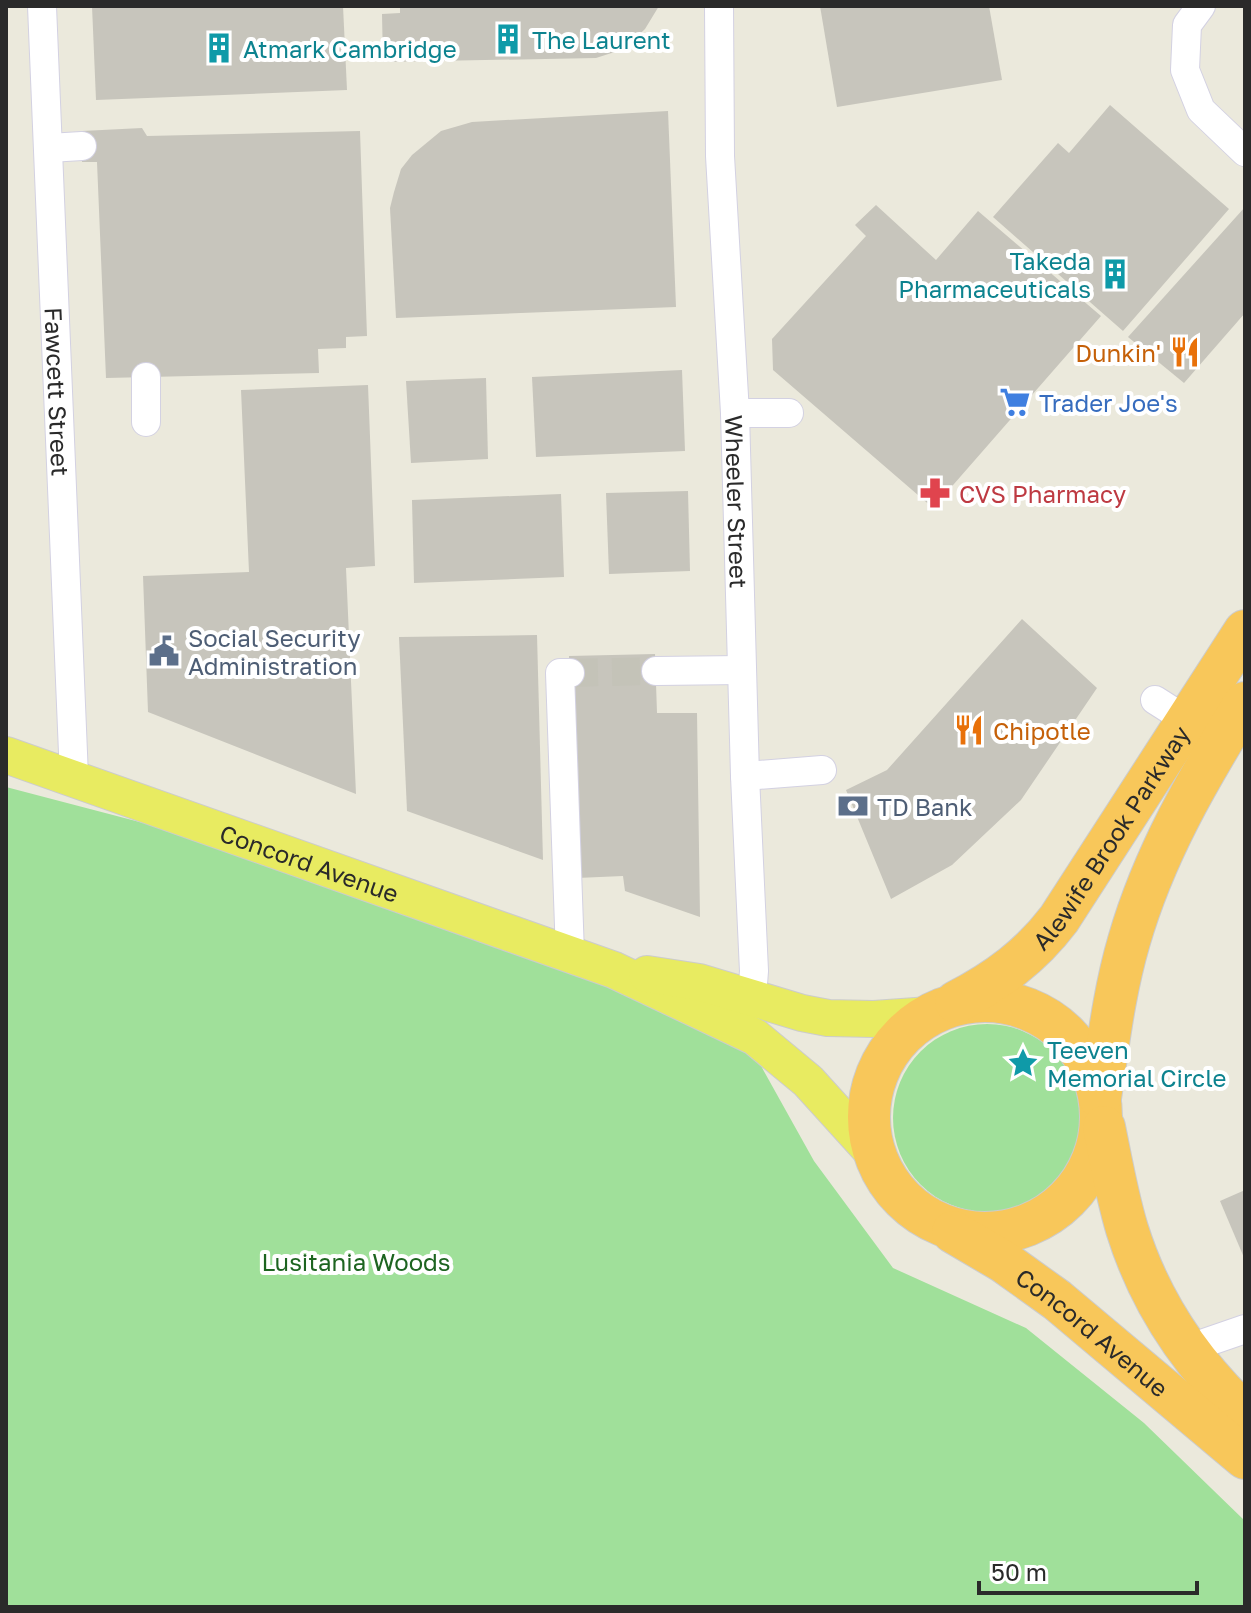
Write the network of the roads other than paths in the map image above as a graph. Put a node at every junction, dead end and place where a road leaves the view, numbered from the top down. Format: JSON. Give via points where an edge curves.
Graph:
{"nodes":[{"id":1,"x":42,"y":6,"type":"edge"},
{"id":2,"x":719,"y":6,"type":"edge"},
{"id":3,"x":1201,"y":6,"type":"edge"},
{"id":4,"x":82,"y":146,"type":"dead end"},
{"id":5,"x":49,"y":148,"type":"junction"},
{"id":6,"x":1245,"y":152,"type":"edge"},
{"id":7,"x":146,"y":377,"type":"dead end"},
{"id":8,"x":735,"y":413,"type":"junction"},
{"id":9,"x":789,"y":413,"type":"dead end"},
{"id":10,"x":146,"y":422,"type":"dead end"},
{"id":11,"x":1245,"y":631,"type":"edge"},
{"id":12,"x":742,"y":670,"type":"junction"},
{"id":13,"x":656,"y":671,"type":"tunnel mouth"},
{"id":14,"x":570,"y":673,"type":"dead end"},
{"id":15,"x":1245,"y":703,"type":"edge"},
{"id":16,"x":6,"y":755,"type":"edge"},
{"id":17,"x":822,"y":770,"type":"dead end"},
{"id":18,"x":745,"y":776,"type":"junction"},
{"id":19,"x":74,"y":777,"type":"junction"},
{"id":20,"x":570,"y":954,"type":"junction"},
{"id":21,"x":614,"y":970,"type":"junction"},
{"id":22,"x":752,"y":997,"type":"junction"},
{"id":23,"x":936,"y":1013,"type":"junction"},
{"id":24,"x":1100,"y":1105,"type":"junction"},
{"id":25,"x":876,"y":1156,"type":"junction"},
{"id":26,"x":931,"y":1219,"type":"junction"},
{"id":27,"x":1245,"y":1329,"type":"edge"},
{"id":28,"x":1187,"y":1349,"type":"junction"},
{"id":29,"x":1245,"y":1414,"type":"edge"},
{"id":30,"x":1245,"y":1458,"type":"edge"}],
"edges":[{"from":1,"to":5,"type":"street","name":"Fawcett Street"},
{"from":2,"to":8,"type":"street","name":"Wheeler Street","via":[[720,156]]},
{"from":3,"to":6,"type":"street","via":[[1187,25],[1185,70],[1201,110]]},
{"from":4,"to":5,"type":"street"},
{"from":5,"to":19,"type":"street","name":"Fawcett Street"},
{"from":7,"to":10,"type":"street"},
{"from":8,"to":9,"type":"street"},
{"from":8,"to":12,"type":"street","name":"Wheeler Street"},
{"from":11,"to":23,"type":"highway","name":"Alewife Brook Parkway","via":[[1172,711],[1073,900],[1047,935],[1002,976]]},
{"from":12,"to":13,"type":"street"},
{"from":12,"to":18,"type":"street","name":"Wheeler Street"},
{"from":14,"to":20,"type":"street","via":[[560,673]]},
{"from":15,"to":24,"type":"highway","name":"Alewife Brook Parkway","via":[[1190,794],[1146,890],[1115,995]]},
{"from":16,"to":19,"type":"main road","name":"Concord Avenue"},
{"from":17,"to":18,"type":"street"},
{"from":18,"to":22,"type":"street","name":"Wheeler Street"},
{"from":19,"to":20,"type":"main road","name":"Concord Avenue"},
{"from":20,"to":21,"type":"main road","name":"Concord Avenue"},
{"from":21,"to":22,"type":"main road","name":"Concord Avenue","via":[[688,979]]},
{"from":21,"to":25,"type":"main road","name":"Concord Avenue","via":[[755,1037],[808,1081]]},
{"from":22,"to":23,"type":"main road","name":"Concord Avenue","via":[[828,1018]]},
{"from":23,"to":24,"type":"highway","via":[[989,1001],[1047,1019],[1082,1054]]},
{"from":23,"to":25,"type":"highway","via":[[896,1043],[875,1080],[869,1114]]},
{"from":24,"to":26,"type":"highway","via":[[1097,1147],[1088,1170],[1048,1214],[1014,1229],[990,1232]]},
{"from":24,"to":28,"type":"highway","name":"Concord Avenue","via":[[1132,1242]]},
{"from":25,"to":26,"type":"highway","via":[[898,1193]]},
{"from":26,"to":30,"type":"highway","name":"Concord Avenue","via":[[1057,1300]]},
{"from":27,"to":28,"type":"street"},
{"from":28,"to":29,"type":"highway","name":"Concord Avenue"}]}
